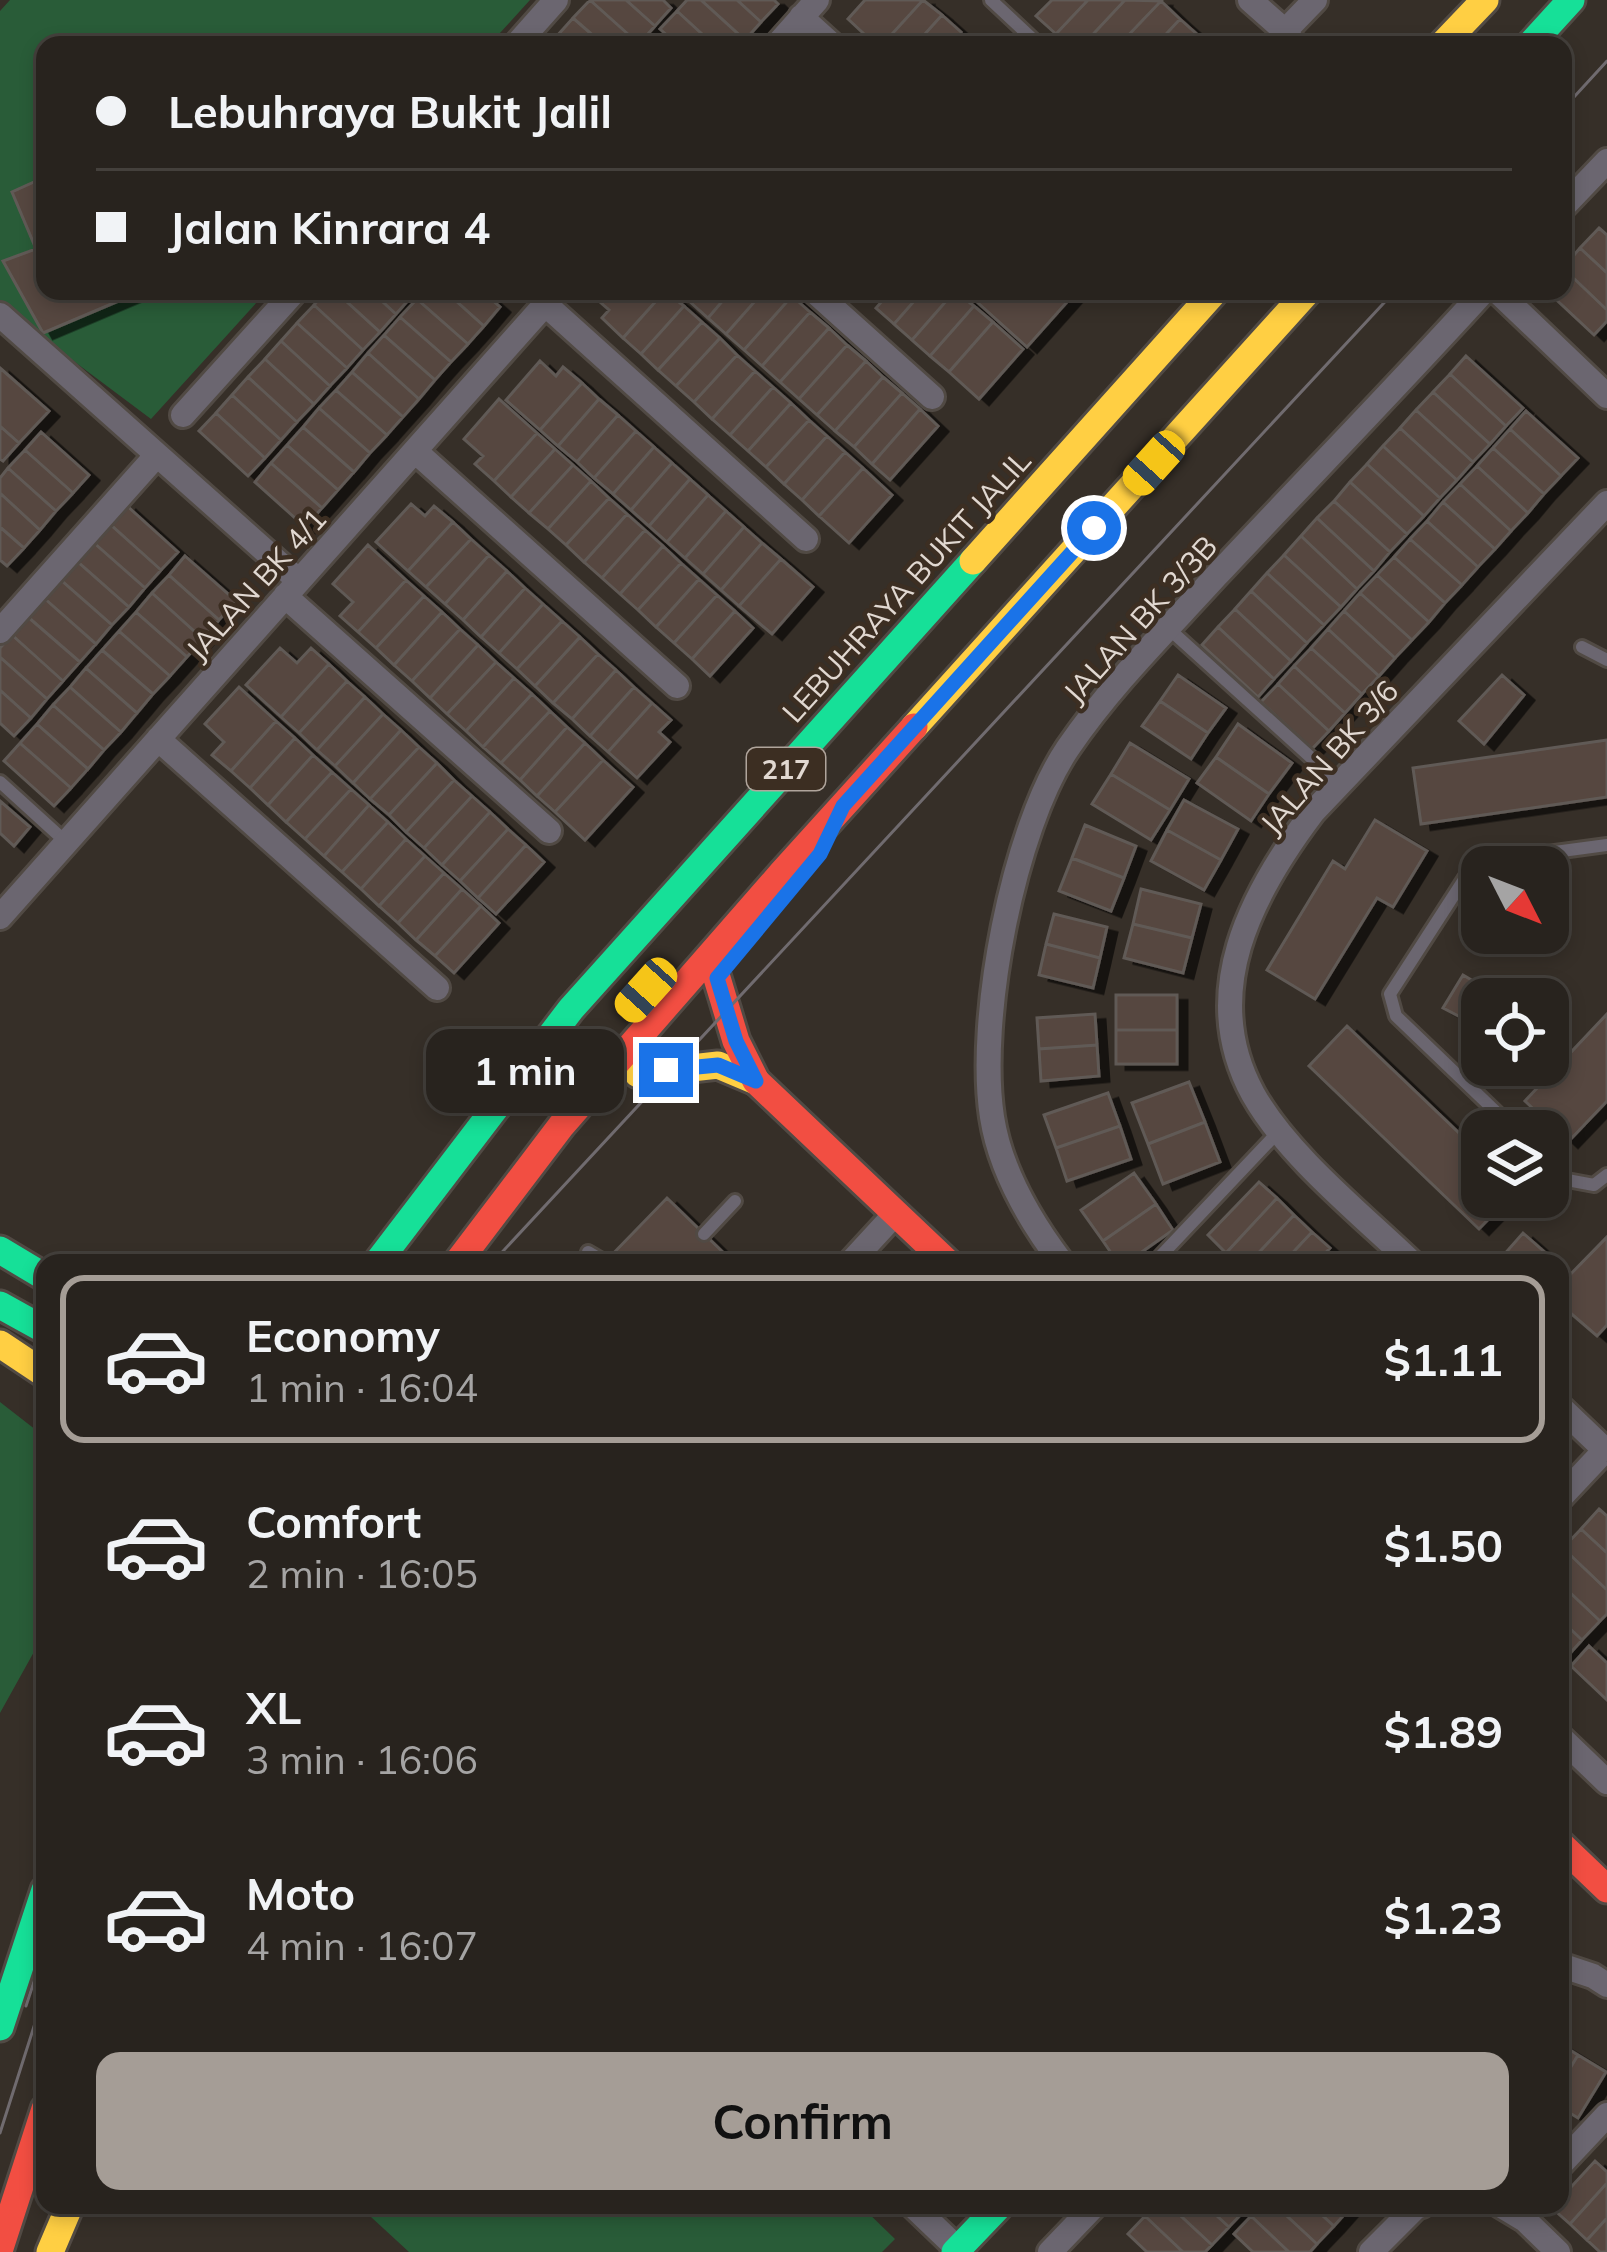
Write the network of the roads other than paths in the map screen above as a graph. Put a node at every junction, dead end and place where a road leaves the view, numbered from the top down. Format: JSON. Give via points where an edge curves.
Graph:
{"nodes":[{"id":1,"x":556,"y":0,"type":"edge"},
{"id":2,"x":991,"y":0,"type":"edge"},
{"id":3,"x":1250,"y":0,"type":"edge"},
{"id":4,"x":1315,"y":0,"type":"edge"},
{"id":5,"x":1484,"y":0,"type":"edge"},
{"id":6,"x":1570,"y":0,"type":"edge"},
{"id":7,"x":809,"y":9,"type":"edge"},
{"id":8,"x":524,"y":36,"type":"edge"},
{"id":9,"x":785,"y":36,"type":"edge"},
{"id":10,"x":826,"y":36,"type":"edge"},
{"id":11,"x":1029,"y":36,"type":"edge"},
{"id":12,"x":1288,"y":36,"type":"edge"},
{"id":13,"x":1291,"y":36,"type":"edge"},
{"id":14,"x":1450,"y":36,"type":"edge"},
{"id":15,"x":1538,"y":36,"type":"edge"},
{"id":16,"x":1607,"y":161,"type":"edge"},
{"id":17,"x":1572,"y":198,"type":"edge"},
{"id":18,"x":287,"y":300,"type":"edge"},
{"id":19,"x":549,"y":300,"type":"edge"},
{"id":20,"x":553,"y":300,"type":"edge"},
{"id":21,"x":824,"y":300,"type":"edge"},
{"id":22,"x":1207,"y":300,"type":"edge"},
{"id":23,"x":1300,"y":300,"type":"edge"},
{"id":24,"x":1476,"y":300,"type":"edge"},
{"id":25,"x":1506,"y":300,"type":"edge"},
{"id":26,"x":3,"y":323,"type":"edge"},
{"id":27,"x":1607,"y":396,"type":"edge"},
{"id":28,"x":932,"y":397,"type":"dead end"},
{"id":29,"x":183,"y":416,"type":"dead end"},
{"id":30,"x":415,"y":451,"type":"junction"},
{"id":31,"x":156,"y":456,"type":"junction"},
{"id":32,"x":1607,"y":502,"type":"edge"},
{"id":33,"x":806,"y":539,"type":"dead end"},
{"id":34,"x":292,"y":589,"type":"junction"},
{"id":35,"x":1168,"y":628,"type":"junction"},
{"id":36,"x":0,"y":631,"type":"edge"},
{"id":37,"x":1582,"y":646,"type":"dead end"},
{"id":38,"x":1607,"y":659,"type":"edge"},
{"id":39,"x":677,"y":686,"type":"dead end"},
{"id":40,"x":158,"y":739,"type":"junction"},
{"id":41,"x":0,"y":782,"type":"edge"},
{"id":42,"x":1340,"y":784,"type":"junction"},
{"id":43,"x":843,"y":806,"type":"junction"},
{"id":44,"x":549,"y":831,"type":"dead end"},
{"id":45,"x":66,"y":842,"type":"junction"},
{"id":46,"x":1607,"y":845,"type":"edge"},
{"id":47,"x":782,"y":873,"type":"junction"},
{"id":48,"x":0,"y":916,"type":"edge"},
{"id":49,"x":717,"y":978,"type":"junction"},
{"id":50,"x":437,"y":988,"type":"dead end"},
{"id":51,"x":572,"y":1073,"type":"dead end"},
{"id":52,"x":638,"y":1075,"type":"junction"},
{"id":53,"x":756,"y":1081,"type":"junction"},
{"id":54,"x":610,"y":1109,"type":"dead end"},
{"id":55,"x":1494,"y":1110,"type":"edge"},
{"id":56,"x":1280,"y":1130,"type":"junction"},
{"id":57,"x":1607,"y":1175,"type":"edge"},
{"id":58,"x":1569,"y":1180,"type":"edge"},
{"id":59,"x":735,"y":1201,"type":"dead end"},
{"id":60,"x":896,"y":1213,"type":"junction"},
{"id":61,"x":704,"y":1234,"type":"dead end"},
{"id":62,"x":0,"y":1250,"type":"edge"},
{"id":63,"x":588,"y":1252,"type":"dead end"},
{"id":64,"x":384,"y":1254,"type":"edge"},
{"id":65,"x":465,"y":1254,"type":"edge"},
{"id":66,"x":591,"y":1254,"type":"edge"},
{"id":67,"x":858,"y":1254,"type":"edge"},
{"id":68,"x":939,"y":1254,"type":"edge"},
{"id":69,"x":1056,"y":1254,"type":"edge"},
{"id":70,"x":1163,"y":1254,"type":"edge"},
{"id":71,"x":1403,"y":1254,"type":"edge"},
{"id":72,"x":36,"y":1272,"type":"edge"},
{"id":73,"x":0,"y":1305,"type":"edge"},
{"id":74,"x":36,"y":1325,"type":"edge"},
{"id":75,"x":0,"y":1344,"type":"edge"},
{"id":76,"x":36,"y":1368,"type":"edge"},
{"id":77,"x":1569,"y":1415,"type":"edge"},
{"id":78,"x":1606,"y":1449,"type":"edge"},
{"id":79,"x":1569,"y":1488,"type":"edge"},
{"id":80,"x":1569,"y":1746,"type":"edge"},
{"id":81,"x":1607,"y":1782,"type":"edge"},
{"id":82,"x":1569,"y":1853,"type":"edge"},
{"id":83,"x":1607,"y":1889,"type":"edge"},
{"id":84,"x":36,"y":1905,"type":"edge"},
{"id":85,"x":36,"y":1916,"type":"edge"},
{"id":86,"x":1569,"y":1968,"type":"edge"},
{"id":87,"x":0,"y":1972,"type":"edge"},
{"id":88,"x":1607,"y":1985,"type":"edge"},
{"id":89,"x":0,"y":2027,"type":"edge"},
{"id":90,"x":1607,"y":2115,"type":"edge"},
{"id":91,"x":36,"y":2140,"type":"edge"},
{"id":92,"x":1569,"y":2155,"type":"edge"},
{"id":93,"x":36,"y":2190,"type":"edge"},
{"id":94,"x":66,"y":2214,"type":"edge"},
{"id":95,"x":922,"y":2214,"type":"edge"},
{"id":96,"x":992,"y":2214,"type":"edge"},
{"id":97,"x":1086,"y":2214,"type":"edge"},
{"id":98,"x":1388,"y":2214,"type":"edge"},
{"id":99,"x":1411,"y":2214,"type":"edge"},
{"id":100,"x":1518,"y":2214,"type":"edge"},
{"id":101,"x":1399,"y":2224,"type":"junction"},
{"id":102,"x":3,"y":2250,"type":"edge"},
{"id":103,"x":957,"y":2251,"type":"edge"},
{"id":104,"x":50,"y":2252,"type":"edge"},
{"id":105,"x":1050,"y":2252,"type":"edge"},
{"id":106,"x":1371,"y":2252,"type":"edge"},
{"id":107,"x":1558,"y":2252,"type":"edge"}],
"edges":[{"from":1,"to":8,"type":"street"},
{"from":2,"to":11,"type":"lane"},
{"from":3,"to":12,"type":"street"},
{"from":4,"to":13,"type":"street"},
{"from":5,"to":14,"type":"main road"},
{"from":6,"to":15,"type":"main road"},
{"from":7,"to":9,"type":"street"},
{"from":7,"to":10,"type":"street"},
{"from":16,"to":17,"type":"street"},
{"from":18,"to":29,"type":"street"},
{"from":19,"to":30,"type":"street","name":"JALAN BK 4/1"},
{"from":20,"to":33,"type":"street"},
{"from":21,"to":28,"type":"street"},
{"from":22,"to":64,"type":"main road","name":"LEBUHRAYA BUKIT JALIL","number":"217","via":[[571,1009]]},
{"from":23,"to":43,"type":"main road","number":"217"},
{"from":24,"to":35,"type":"street","name":"JALAN BK 3/3B"},
{"from":25,"to":27,"type":"street"},
{"from":26,"to":31,"type":"street"},
{"from":30,"to":34,"type":"street","name":"JALAN BK 4/1"},
{"from":30,"to":39,"type":"street"},
{"from":31,"to":34,"type":"street"},
{"from":31,"to":36,"type":"street"},
{"from":32,"to":42,"type":"street","name":"JALAN BK 3/6"},
{"from":34,"to":40,"type":"street","name":"JALAN BK 4/1"},
{"from":34,"to":44,"type":"street"},
{"from":35,"to":42,"type":"lane"},
{"from":35,"to":69,"type":"street","name":"JALAN BK 3/3B","via":[[1065,752],[1022,854],[1003,938],[991,1014],[992,1120],[1007,1170]]},
{"from":37,"to":38,"type":"lane"},
{"from":40,"to":45,"type":"street","name":"JALAN BK 4/1"},
{"from":40,"to":50,"type":"street"},
{"from":41,"to":45,"type":"lane"},
{"from":42,"to":56,"type":"street","name":"JALAN BK 3/6","via":[[1263,886],[1231,971],[1237,1058]]},
{"from":43,"to":47,"type":"main road","number":"217"},
{"from":43,"to":49,"type":"main road","via":[[820,854]]},
{"from":45,"to":48,"type":"street","name":"JALAN BK 4/1"},
{"from":46,"to":55,"type":"lane","via":[[1488,861],[1465,878],[1390,994],[1396,1016]]},
{"from":47,"to":51,"type":"main road","via":[[706,924]]},
{"from":47,"to":65,"type":"main road","number":"217","via":[[561,1126]]},
{"from":49,"to":52,"type":"main road"},
{"from":49,"to":53,"type":"main road"},
{"from":52,"to":53,"type":"main road","via":[[718,1065]]},
{"from":52,"to":54,"type":"main road"},
{"from":53,"to":60,"type":"main road"},
{"from":56,"to":70,"type":"lane"},
{"from":56,"to":71,"type":"street","name":"JALAN BK 3/6"},
{"from":57,"to":58,"type":"lane","via":[[1594,1185]]},
{"from":59,"to":61,"type":"lane"},
{"from":60,"to":67,"type":"street"},
{"from":60,"to":68,"type":"main road"},
{"from":62,"to":72,"type":"main road"},
{"from":63,"to":66,"type":"lane"},
{"from":73,"to":74,"type":"main road"},
{"from":75,"to":76,"type":"main road"},
{"from":77,"to":78,"type":"street"},
{"from":78,"to":79,"type":"street"},
{"from":80,"to":81,"type":"street"},
{"from":82,"to":83,"type":"main road"},
{"from":84,"to":87,"type":"main road"},
{"from":85,"to":89,"type":"main road"},
{"from":86,"to":88,"type":"street"},
{"from":90,"to":92,"type":"street"},
{"from":91,"to":102,"type":"main road"},
{"from":93,"to":102,"type":"main road","via":[[22,2230]]},
{"from":94,"to":104,"type":"main road"},
{"from":95,"to":103,"type":"street"},
{"from":96,"to":103,"type":"main road"},
{"from":97,"to":105,"type":"street"},
{"from":98,"to":101,"type":"street"},
{"from":99,"to":101,"type":"street"},
{"from":100,"to":107,"type":"street"},
{"from":101,"to":106,"type":"street"}]}
